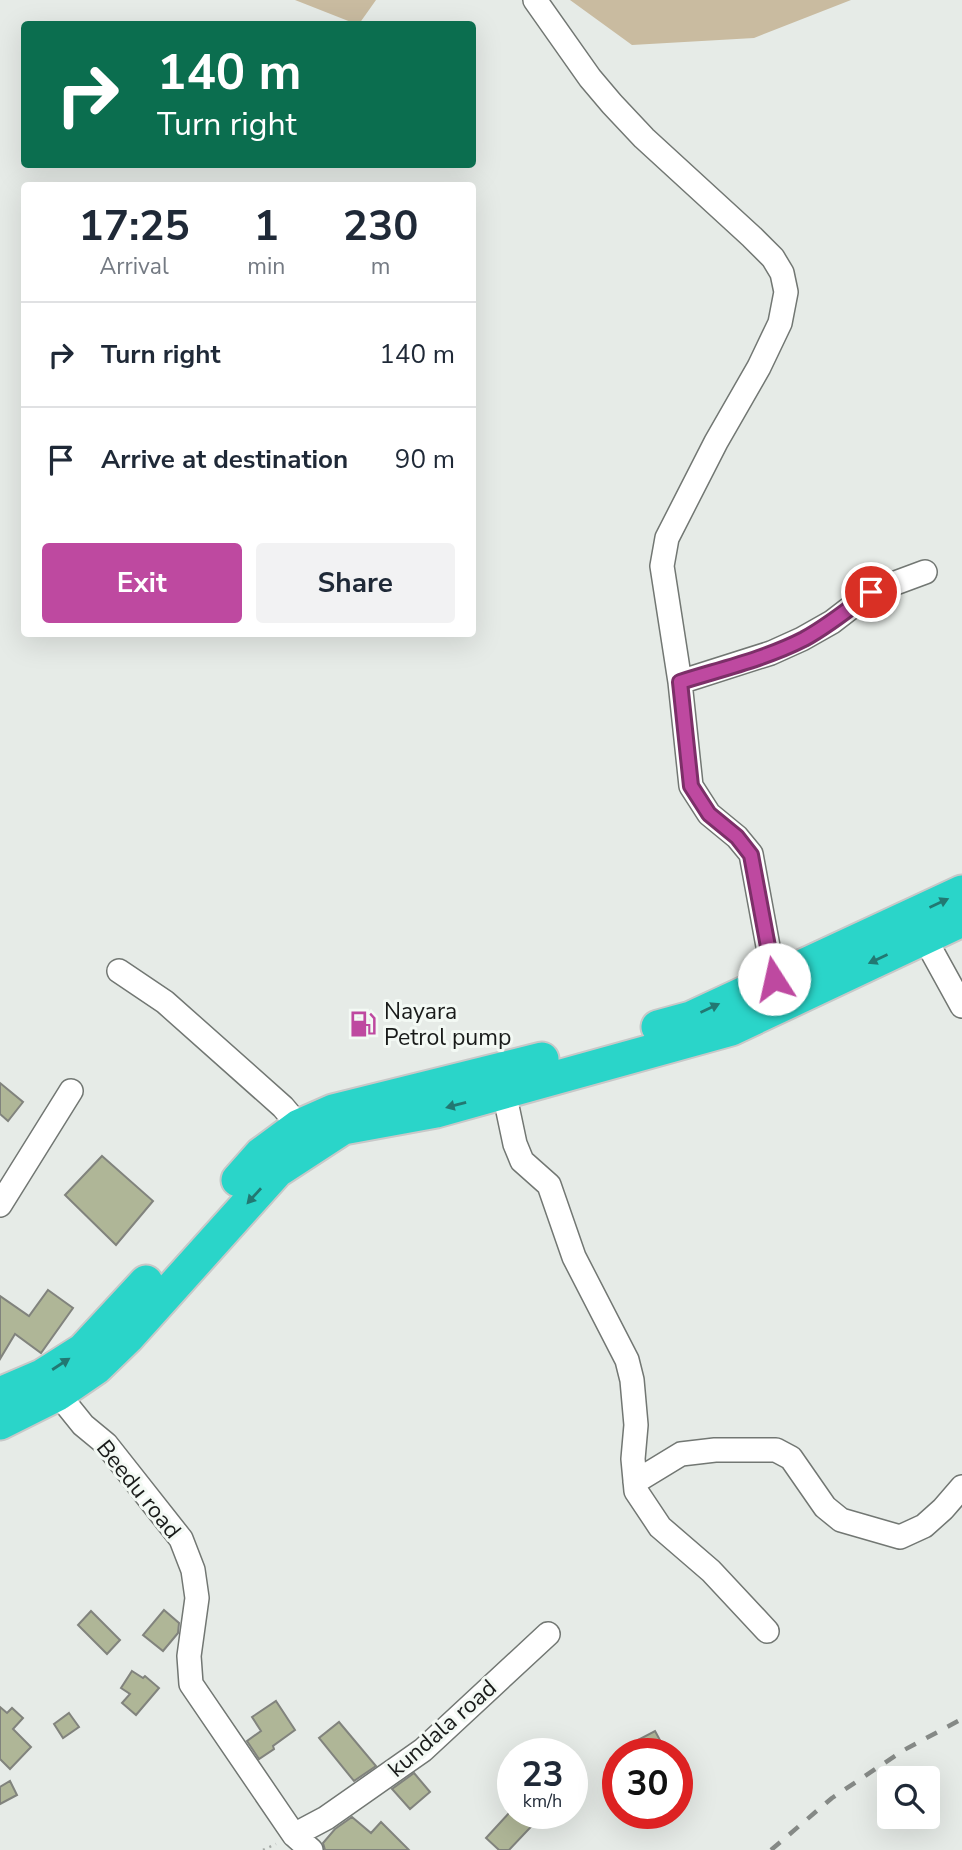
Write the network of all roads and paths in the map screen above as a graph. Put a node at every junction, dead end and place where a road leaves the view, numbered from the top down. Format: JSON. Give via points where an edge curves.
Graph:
{"nodes":[{"id":1,"x":535,"y":0,"type":"edge"},
{"id":2,"x":925,"y":572,"type":"dead end"},
{"id":3,"x":680,"y":682,"type":"junction"},
{"id":4,"x":962,"y":892,"type":"edge"},
{"id":5,"x":962,"y":920,"type":"edge"},
{"id":6,"x":924,"y":937,"type":"junction"},
{"id":7,"x":119,"y":971,"type":"dead end"},
{"id":8,"x":774,"y":979,"type":"junction"},
{"id":9,"x":962,"y":1006,"type":"edge"},
{"id":10,"x":71,"y":1091,"type":"dead end"},
{"id":11,"x":504,"y":1092,"type":"junction"},
{"id":12,"x":299,"y":1126,"type":"junction"},
{"id":13,"x":0,"y":1205,"type":"edge"},
{"id":14,"x":5,"y":1386,"type":"edge"},
{"id":15,"x":58,"y":1394,"type":"junction"},
{"id":16,"x":0,"y":1423,"type":"edge"},
{"id":17,"x":635,"y":1482,"type":"junction"},
{"id":18,"x":962,"y":1486,"type":"edge"},
{"id":19,"x":767,"y":1631,"type":"dead end"},
{"id":20,"x":548,"y":1634,"type":"dead end"},
{"id":21,"x":303,"y":1842,"type":"edge"}],
"edges":[{"from":1,"to":3,"type":"street","via":[[612,104],[752,237],[782,272],[786,292],[779,323],[667,538],[662,566]]},
{"from":2,"to":3,"type":"street","via":[[871,592],[832,622],[792,644]]},
{"from":3,"to":8,"type":"street","via":[[691,786],[709,814],[751,855]]},
{"from":8,"to":4,"type":"highway","one_way":true},
{"from":5,"to":6,"type":"highway"},
{"from":6,"to":9,"type":"street"},
{"from":6,"to":11,"type":"highway","one_way":true,"via":[[731,1029]]},
{"from":7,"to":12,"type":"street","via":[[165,1002]]},
{"from":12,"to":8,"type":"highway","one_way":true,"via":[[333,1111],[691,1018]]},
{"from":10,"to":13,"type":"street"},
{"from":11,"to":15,"type":"highway","one_way":true,"via":[[436,1111],[343,1128],[276,1171],[128,1336],[96,1368]]},
{"from":11,"to":17,"type":"street","via":[[522,1161],[549,1185],[574,1257],[627,1360],[636,1425]]},
{"from":14,"to":12,"type":"highway","one_way":true,"via":[[42,1376],[83,1349],[261,1154]]},
{"from":15,"to":16,"type":"highway"},
{"from":15,"to":21,"type":"street","name":"Beedu road","via":[[106,1444],[181,1539],[197,1598],[189,1656],[191,1684]]},
{"from":17,"to":18,"type":"street","via":[[681,1454],[776,1450],[790,1458],[825,1507],[841,1520],[900,1537],[924,1526]]},
{"from":17,"to":19,"type":"street","via":[[660,1527],[711,1571]]},
{"from":20,"to":21,"type":"street","name":"kundala road","via":[[423,1750],[326,1818]]}]}
